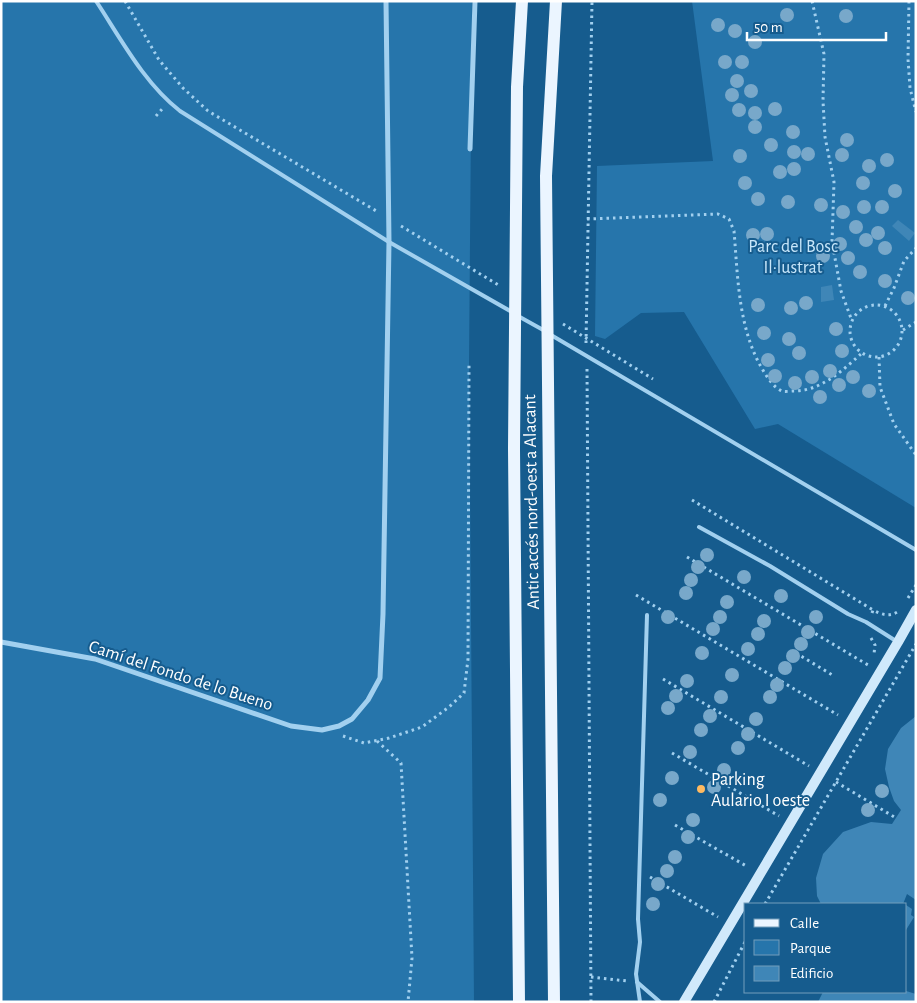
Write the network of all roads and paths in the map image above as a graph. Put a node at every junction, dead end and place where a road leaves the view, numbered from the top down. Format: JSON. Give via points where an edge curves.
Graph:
{"nodes":[{"id":1,"x":96,"y":1,"type":"edge"},
{"id":2,"x":125,"y":1,"type":"edge"},
{"id":3,"x":386,"y":1,"type":"edge"},
{"id":4,"x":475,"y":1,"type":"edge"},
{"id":5,"x":522,"y":1,"type":"edge"},
{"id":6,"x":556,"y":1,"type":"edge"},
{"id":7,"x":592,"y":1,"type":"edge"},
{"id":8,"x":812,"y":1,"type":"edge"},
{"id":9,"x":909,"y":1,"type":"edge"},
{"id":10,"x":916,"y":112,"type":"edge"},
{"id":11,"x":470,"y":149,"type":"dead end"},
{"id":12,"x":389,"y":218,"type":"junction"},
{"id":13,"x":587,"y":219,"type":"junction"},
{"id":14,"x":389,"y":242,"type":"junction"},
{"id":15,"x":916,"y":248,"type":"edge"},
{"id":16,"x":504,"y":289,"type":"dead end"},
{"id":17,"x":885,"y":306,"type":"junction"},
{"id":18,"x":852,"y":321,"type":"junction"},
{"id":19,"x":916,"y":322,"type":"edge"},
{"id":20,"x":562,"y":324,"type":"dead end"},
{"id":21,"x":903,"y":330,"type":"junction"},
{"id":22,"x":586,"y":352,"type":"dead end"},
{"id":23,"x":862,"y":353,"type":"junction"},
{"id":24,"x":880,"y":357,"type":"junction"},
{"id":25,"x":587,"y":362,"type":"dead end"},
{"id":26,"x":469,"y":365,"type":"dead end"},
{"id":27,"x":653,"y":379,"type":"dead end"},
{"id":28,"x":916,"y":455,"type":"edge"},
{"id":29,"x":692,"y":500,"type":"dead end"},
{"id":30,"x":699,"y":527,"type":"dead end"},
{"id":31,"x":916,"y":550,"type":"edge"},
{"id":32,"x":687,"y":557,"type":"dead end"},
{"id":33,"x":636,"y":595,"type":"dead end"},
{"id":34,"x":873,"y":610,"type":"dead end"},
{"id":35,"x":916,"y":610,"type":"edge"},
{"id":36,"x":646,"y":615,"type":"dead end"},
{"id":37,"x":1,"y":642,"type":"edge"},
{"id":38,"x":898,"y":642,"type":"junction"},
{"id":39,"x":916,"y":644,"type":"edge"},
{"id":40,"x":796,"y":653,"type":"dead end"},
{"id":41,"x":880,"y":672,"type":"junction"},
{"id":42,"x":834,"y":676,"type":"dead end"},
{"id":43,"x":663,"y":679,"type":"dead end"},
{"id":44,"x":894,"y":681,"type":"junction"},
{"id":45,"x":839,"y":715,"type":"dead end"},
{"id":46,"x":322,"y":730,"type":"junction"},
{"id":47,"x":376,"y":741,"type":"junction"},
{"id":48,"x":672,"y":753,"type":"dead end"},
{"id":49,"x":808,"y":766,"type":"dead end"},
{"id":50,"x":836,"y":782,"type":"junction"},
{"id":51,"x":779,"y":816,"type":"dead end"},
{"id":52,"x":896,"y":818,"type":"dead end"},
{"id":53,"x":675,"y":824,"type":"dead end"},
{"id":54,"x":748,"y":867,"type":"dead end"},
{"id":55,"x":650,"y":876,"type":"dead end"},
{"id":56,"x":765,"y":903,"type":"edge"},
{"id":57,"x":718,"y":917,"type":"dead end"},
{"id":58,"x":744,"y":944,"type":"edge"},
{"id":59,"x":637,"y":982,"type":"junction"},
{"id":60,"x":408,"y":1002,"type":"edge"},
{"id":61,"x":519,"y":1002,"type":"edge"},
{"id":62,"x":554,"y":1002,"type":"edge"},
{"id":63,"x":591,"y":1002,"type":"edge"},
{"id":64,"x":640,"y":1002,"type":"edge"},
{"id":65,"x":660,"y":1002,"type":"edge"},
{"id":66,"x":684,"y":1002,"type":"edge"},
{"id":67,"x":714,"y":1002,"type":"edge"}],
"edges":[{"from":1,"to":14,"type":"lane","via":[[149,80],[169,102]]},
{"from":2,"to":12,"type":"path","via":[[160,60],[208,111]]},
{"from":3,"to":12,"type":"street"},
{"from":4,"to":11,"type":"street"},
{"from":5,"to":61,"type":"main road","name":"Antic accés nord-oest a Alacant","via":[[517,87],[515,396]]},
{"from":6,"to":62,"type":"main road","name":"Antic accés nord-oest a Alacant","via":[[546,176]]},
{"from":7,"to":13,"type":"path"},
{"from":8,"to":18,"type":"path","via":[[824,54],[825,137],[834,182],[832,242],[841,291]]},
{"from":9,"to":10,"type":"path","via":[[908,59]]},
{"from":12,"to":14,"type":"street"},
{"from":12,"to":16,"type":"path"},
{"from":13,"to":22,"type":"path"},
{"from":13,"to":23,"type":"path","via":[[718,214],[729,219],[734,230],[741,308],[749,340],[769,381],[782,391],[802,391],[827,382]]},
{"from":14,"to":31,"type":"lane"},
{"from":14,"to":46,"type":"street","via":[[380,678],[352,719]]},
{"from":15,"to":17,"type":"path","via":[[904,261]]},
{"from":17,"to":18,"type":"path","via":[[865,307]]},
{"from":17,"to":21,"type":"path","via":[[894,311]]},
{"from":18,"to":23,"type":"path","via":[[851,338]]},
{"from":19,"to":21,"type":"path"},
{"from":20,"to":27,"type":"path"},
{"from":21,"to":24,"type":"path","via":[[900,343],[892,352]]},
{"from":23,"to":24,"type":"path"},
{"from":24,"to":28,"type":"path","via":[[880,386],[894,424]]},
{"from":25,"to":63,"type":"path"},
{"from":26,"to":47,"type":"path","via":[[468,659],[464,693],[422,727]]},
{"from":29,"to":34,"type":"path"},
{"from":30,"to":38,"type":"lane"},
{"from":32,"to":41,"type":"path"},
{"from":33,"to":45,"type":"path"},
{"from":35,"to":38,"type":"street"},
{"from":36,"to":59,"type":"lane"},
{"from":37,"to":46,"type":"street","name":"Camí del Fondo de lo Bueno","via":[[95,659],[291,726]]},
{"from":38,"to":41,"type":"street"},
{"from":39,"to":44,"type":"path"},
{"from":40,"to":42,"type":"path"},
{"from":41,"to":44,"type":"path"},
{"from":41,"to":66,"type":"street"},
{"from":43,"to":49,"type":"path"},
{"from":44,"to":50,"type":"path"},
{"from":46,"to":47,"type":"path","via":[[364,743]]},
{"from":47,"to":60,"type":"path","via":[[402,763],[412,958]]},
{"from":48,"to":51,"type":"path"},
{"from":50,"to":52,"type":"path"},
{"from":50,"to":56,"type":"path"},
{"from":53,"to":54,"type":"path"},
{"from":55,"to":57,"type":"path"},
{"from":58,"to":67,"type":"path"},
{"from":59,"to":64,"type":"lane"},
{"from":59,"to":65,"type":"lane"}]}
